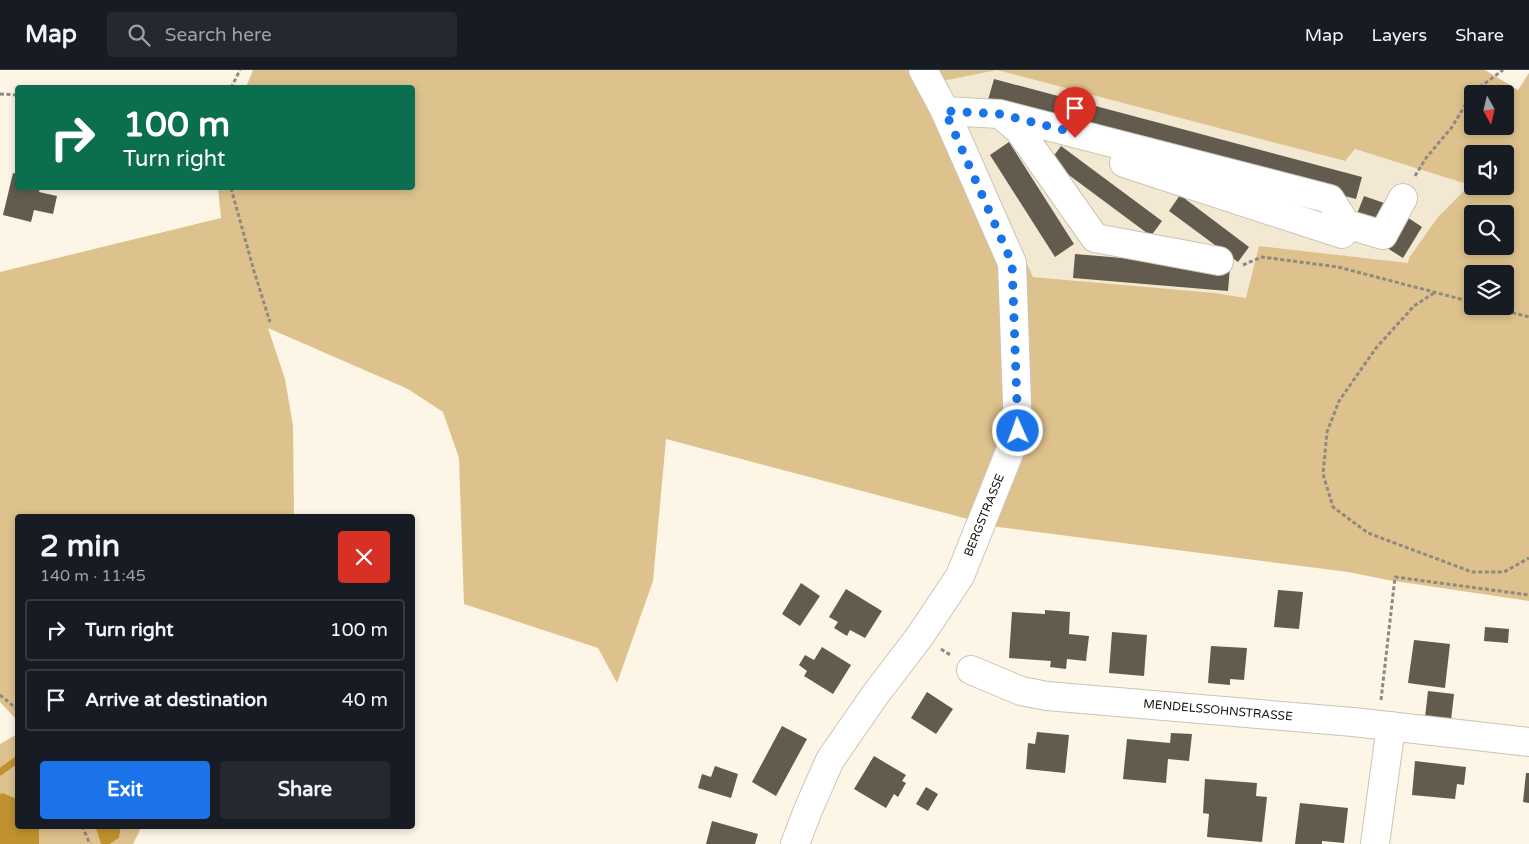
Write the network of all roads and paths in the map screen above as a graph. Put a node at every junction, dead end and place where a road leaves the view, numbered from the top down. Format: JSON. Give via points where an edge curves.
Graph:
{"nodes":[{"id":1,"x":240,"y":70,"type":"edge"},
{"id":2,"x":923,"y":70,"type":"edge"},
{"id":3,"x":1503,"y":70,"type":"edge"},
{"id":4,"x":232,"y":85,"type":"edge"},
{"id":5,"x":0,"y":94,"type":"edge"},
{"id":6,"x":15,"y":95,"type":"edge"},
{"id":7,"x":945,"y":111,"type":"junction"},
{"id":8,"x":1000,"y":114,"type":"junction"},
{"id":9,"x":231,"y":190,"type":"edge"},
{"id":10,"x":1403,"y":198,"type":"joint"},
{"id":11,"x":1219,"y":261,"type":"joint"},
{"id":12,"x":1434,"y":293,"type":"junction"},
{"id":13,"x":1464,"y":300,"type":"edge"},
{"id":14,"x":1514,"y":313,"type":"edge"},
{"id":15,"x":1529,"y":317,"type":"edge"},
{"id":16,"x":270,"y":322,"type":"dead end"},
{"id":17,"x":1529,"y":558,"type":"edge"},
{"id":18,"x":1529,"y":595,"type":"edge"},
{"id":19,"x":920,"y":636,"type":"junction"},
{"id":20,"x":971,"y":670,"type":"joint"},
{"id":21,"x":0,"y":695,"type":"edge"},
{"id":22,"x":15,"y":708,"type":"edge"},
{"id":23,"x":1384,"y":725,"type":"junction"},
{"id":24,"x":1529,"y":742,"type":"edge"},
{"id":25,"x":83,"y":829,"type":"edge"},
{"id":26,"x":90,"y":844,"type":"edge"},
{"id":27,"x":795,"y":844,"type":"edge"},
{"id":28,"x":1375,"y":844,"type":"edge"}],
"edges":[{"from":1,"to":4,"type":"path"},
{"from":2,"to":7,"type":"street","name":"BERGSTRASSE"},
{"from":3,"to":10,"type":"path","via":[[1473,92],[1452,127],[1426,158]]},
{"from":5,"to":6,"type":"path"},
{"from":7,"to":8,"type":"street"},
{"from":7,"to":19,"type":"street","name":"BERGSTRASSE","via":[[1012,263],[1018,431],[960,576]]},
{"from":8,"to":10,"type":"street","via":[[1330,199],[1346,224],[1383,235]]},
{"from":8,"to":11,"type":"street","via":[[1019,130],[1095,238]]},
{"from":9,"to":16,"type":"path"},
{"from":11,"to":12,"type":"path","via":[[1242,266],[1262,257],[1338,267]]},
{"from":12,"to":13,"type":"path"},
{"from":12,"to":17,"type":"path","via":[[1414,306],[1376,348],[1339,401],[1327,432],[1323,474],[1333,507],[1368,533],[1472,572],[1504,572]]},
{"from":14,"to":15,"type":"path"},
{"from":18,"to":23,"type":"path","via":[[1395,577],[1380,709]]},
{"from":19,"to":20,"type":"path"},
{"from":19,"to":27,"type":"street","name":"BERGSTRASSE","via":[[830,760]]},
{"from":20,"to":23,"type":"street","name":"MENDELSSOHNSTRASSE","via":[[1021,691],[1047,696]]},
{"from":21,"to":22,"type":"path"},
{"from":23,"to":24,"type":"street","name":"MENDELSSOHNSTRASSE"},
{"from":23,"to":28,"type":"street"},
{"from":25,"to":26,"type":"path"}]}
